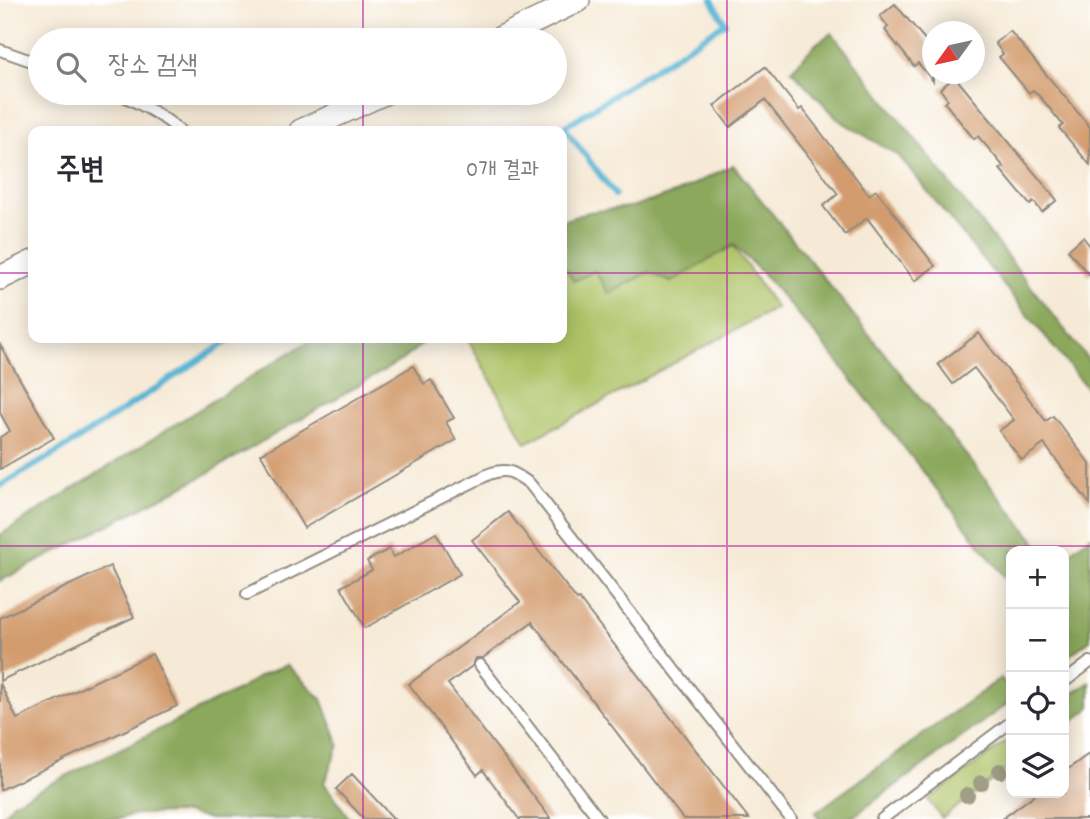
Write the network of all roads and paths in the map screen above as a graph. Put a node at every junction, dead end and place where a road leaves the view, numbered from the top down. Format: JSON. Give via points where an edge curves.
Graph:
{"nodes":[{"id":1,"x":578,"y":0,"type":"edge"},
{"id":2,"x":521,"y":28,"type":"edge"},
{"id":3,"x":0,"y":50,"type":"edge"},
{"id":4,"x":28,"y":60,"type":"edge"},
{"id":5,"x":142,"y":105,"type":"edge"},
{"id":6,"x":358,"y":105,"type":"edge"},
{"id":7,"x":174,"y":126,"type":"edge"},
{"id":8,"x":313,"y":126,"type":"edge"},
{"id":9,"x":28,"y":264,"type":"edge"},
{"id":10,"x":0,"y":278,"type":"edge"},
{"id":11,"x":247,"y":594,"type":"dead end"},
{"id":12,"x":1090,"y":663,"type":"edge"},
{"id":13,"x":480,"y":665,"type":"dead end"},
{"id":14,"x":1069,"y":678,"type":"edge"},
{"id":15,"x":1006,"y":726,"type":"edge"},
{"id":16,"x":600,"y":819,"type":"edge"},
{"id":17,"x":791,"y":819,"type":"edge"},
{"id":18,"x":882,"y":819,"type":"edge"}],
"edges":[{"from":1,"to":2,"type":"street"},
{"from":3,"to":4,"type":"lane"},
{"from":5,"to":7,"type":"lane"},
{"from":6,"to":8,"type":"street"},
{"from":9,"to":10,"type":"street"},
{"from":11,"to":17,"type":"lane","via":[[489,474],[500,470],[515,473],[530,484]]},
{"from":12,"to":14,"type":"lane"},
{"from":13,"to":16,"type":"lane"},
{"from":15,"to":18,"type":"lane"}]}
